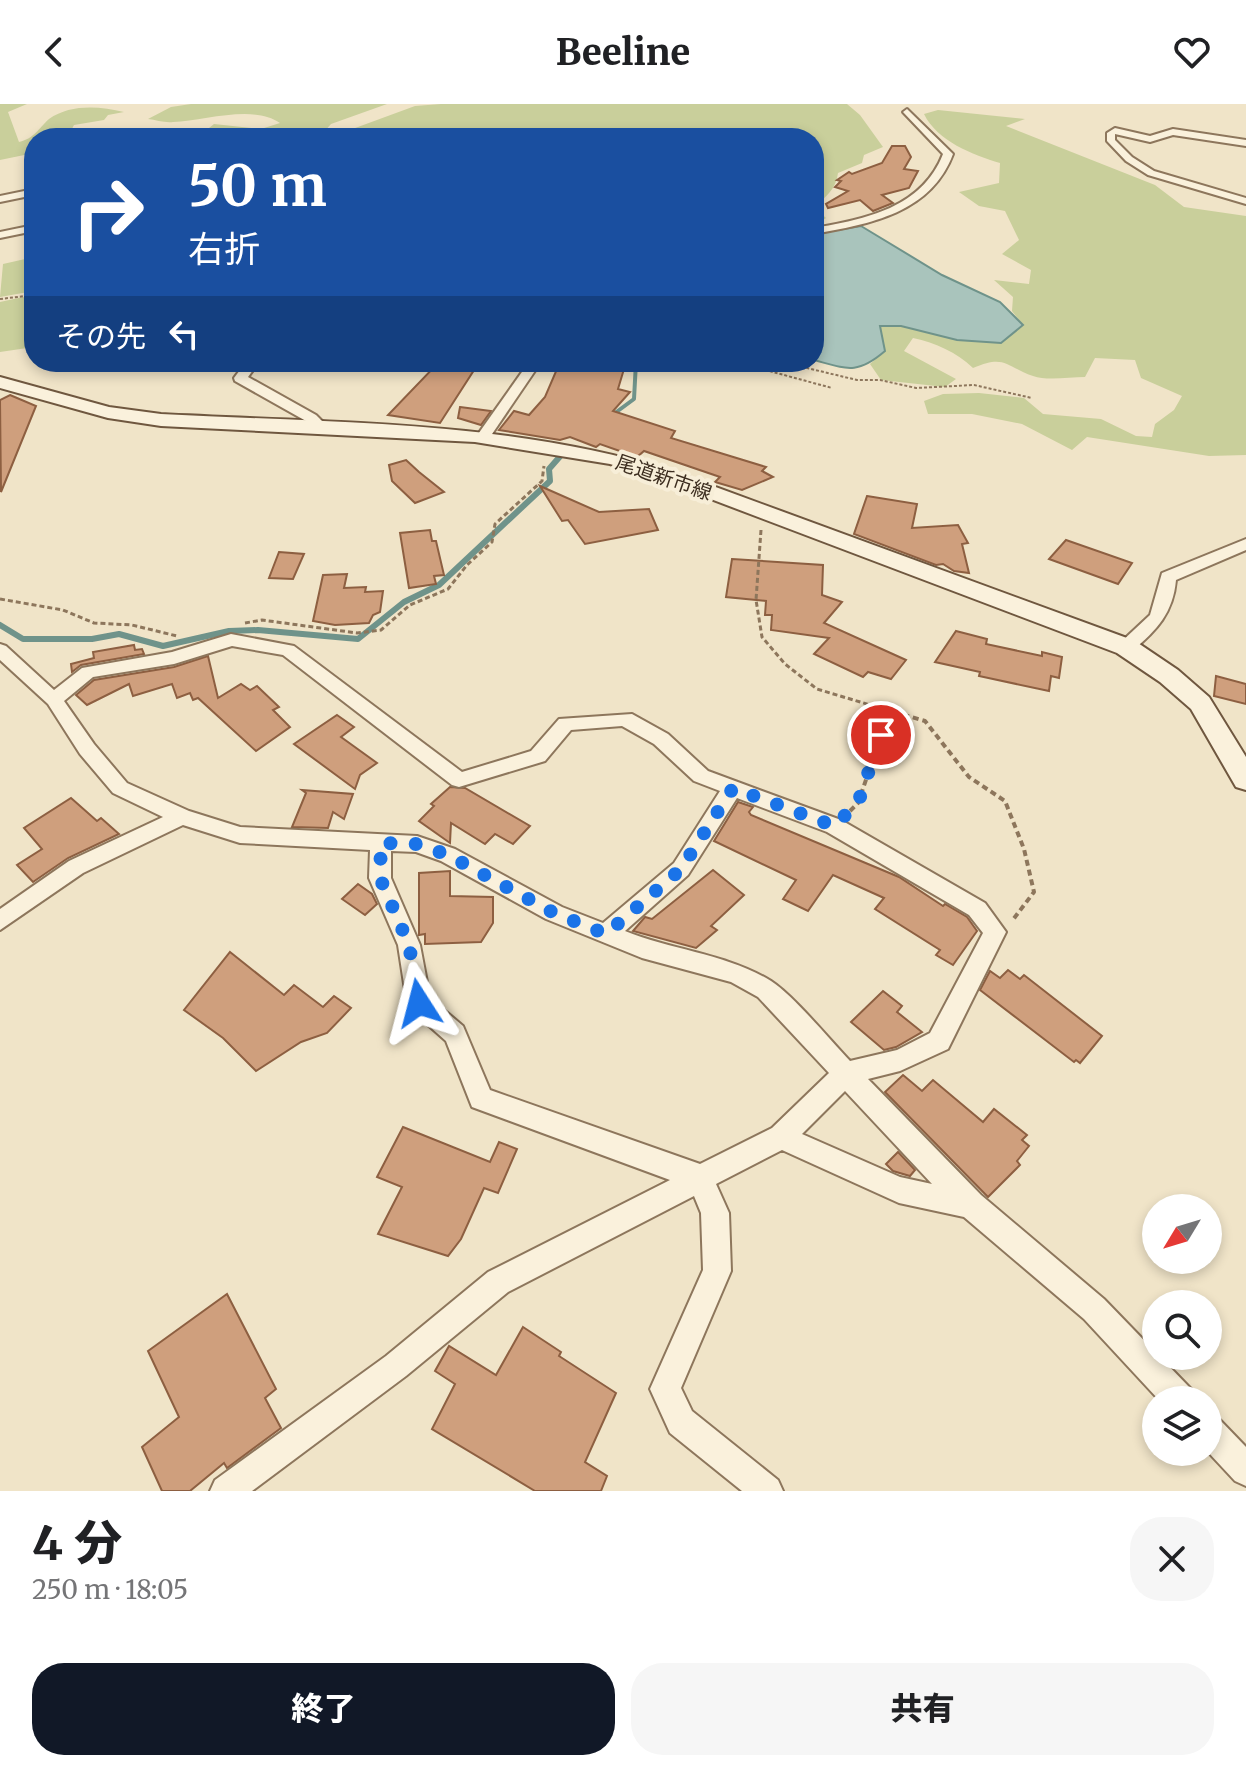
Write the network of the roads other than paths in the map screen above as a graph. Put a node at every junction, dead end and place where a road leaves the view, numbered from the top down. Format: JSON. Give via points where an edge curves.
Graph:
{"nodes":[{"id":1,"x":907,"y":112,"type":"dead end"},
{"id":2,"x":1246,"y":143,"type":"edge"},
{"id":3,"x":24,"y":194,"type":"edge"},
{"id":4,"x":0,"y":199,"type":"edge"},
{"id":5,"x":1246,"y":201,"type":"edge"},
{"id":6,"x":824,"y":229,"type":"edge"},
{"id":7,"x":24,"y":230,"type":"edge"},
{"id":8,"x":0,"y":235,"type":"edge"},
{"id":9,"x":245,"y":372,"type":"edge"},
{"id":10,"x":528,"y":372,"type":"edge"},
{"id":11,"x":0,"y":382,"type":"edge"},
{"id":12,"x":316,"y":428,"type":"junction"},
{"id":13,"x":483,"y":437,"type":"junction"},
{"id":14,"x":1246,"y":544,"type":"edge"},
{"id":15,"x":1126,"y":647,"type":"junction"},
{"id":16,"x":0,"y":650,"type":"edge"},
{"id":17,"x":54,"y":700,"type":"junction"},
{"id":18,"x":1246,"y":780,"type":"edge"},
{"id":19,"x":733,"y":788,"type":"junction"},
{"id":20,"x":182,"y":817,"type":"junction"},
{"id":21,"x":381,"y":843,"type":"junction"},
{"id":22,"x":0,"y":921,"type":"edge"},
{"id":23,"x":606,"y":934,"type":"junction"},
{"id":24,"x":846,"y":1073,"type":"junction"},
{"id":25,"x":781,"y":1137,"type":"junction"},
{"id":26,"x":699,"y":1177,"type":"junction"},
{"id":27,"x":971,"y":1205,"type":"junction"},
{"id":28,"x":1167,"y":1386,"type":"edge"},
{"id":29,"x":1222,"y":1445,"type":"edge"},
{"id":30,"x":1246,"y":1470,"type":"edge"},
{"id":31,"x":226,"y":1491,"type":"edge"},
{"id":32,"x":767,"y":1491,"type":"edge"}],
"edges":[{"from":1,"to":6,"type":"street","via":[[948,154],[925,193],[904,206]]},
{"from":2,"to":5,"type":"street","via":[[1173,132],[1150,139],[1111,133],[1111,141],[1129,160],[1198,189]]},
{"from":3,"to":4,"type":"street"},
{"from":7,"to":8,"type":"street"},
{"from":9,"to":12,"type":"street","via":[[240,378],[311,418]]},
{"from":10,"to":13,"type":"street"},
{"from":11,"to":12,"type":"main road","name":"尾道新市線","via":[[108,412],[161,420]]},
{"from":12,"to":13,"type":"main road","name":"尾道新市線"},
{"from":13,"to":15,"type":"main road","name":"尾道新市線","via":[[613,459],[665,475]]},
{"from":14,"to":15,"type":"street","via":[[1168,577],[1167,603],[1159,619]]},
{"from":15,"to":18,"type":"main road","name":"尾道新市線","via":[[1200,703]]},
{"from":16,"to":17,"type":"street"},
{"from":17,"to":19,"type":"street","via":[[88,672],[174,658],[231,640],[288,650],[459,780],[538,756],[566,724],[625,719],[661,739],[701,776]]},
{"from":17,"to":20,"type":"street","via":[[120,788]]},
{"from":19,"to":23,"type":"street","via":[[681,869]]},
{"from":19,"to":24,"type":"street","via":[[834,826],[977,909],[995,932],[939,1041],[900,1060]]},
{"from":20,"to":21,"type":"street","via":[[240,835]]},
{"from":20,"to":22,"type":"street","via":[[76,867]]},
{"from":21,"to":23,"type":"street","via":[[417,844],[448,855],[554,913]]},
{"from":21,"to":26,"type":"street","via":[[380,878],[409,945],[419,1003],[455,1034],[481,1099]]},
{"from":23,"to":24,"type":"street","via":[[736,974],[766,990]]},
{"from":24,"to":25,"type":"street"},
{"from":24,"to":27,"type":"street"},
{"from":25,"to":26,"type":"street"},
{"from":25,"to":27,"type":"street","via":[[899,1190]]},
{"from":26,"to":31,"type":"street","via":[[498,1282],[396,1366]]},
{"from":26,"to":32,"type":"street","via":[[715,1213],[717,1271],[665,1389],[681,1422]]},
{"from":27,"to":28,"type":"street","via":[[1094,1309]]},
{"from":29,"to":30,"type":"street"}]}
